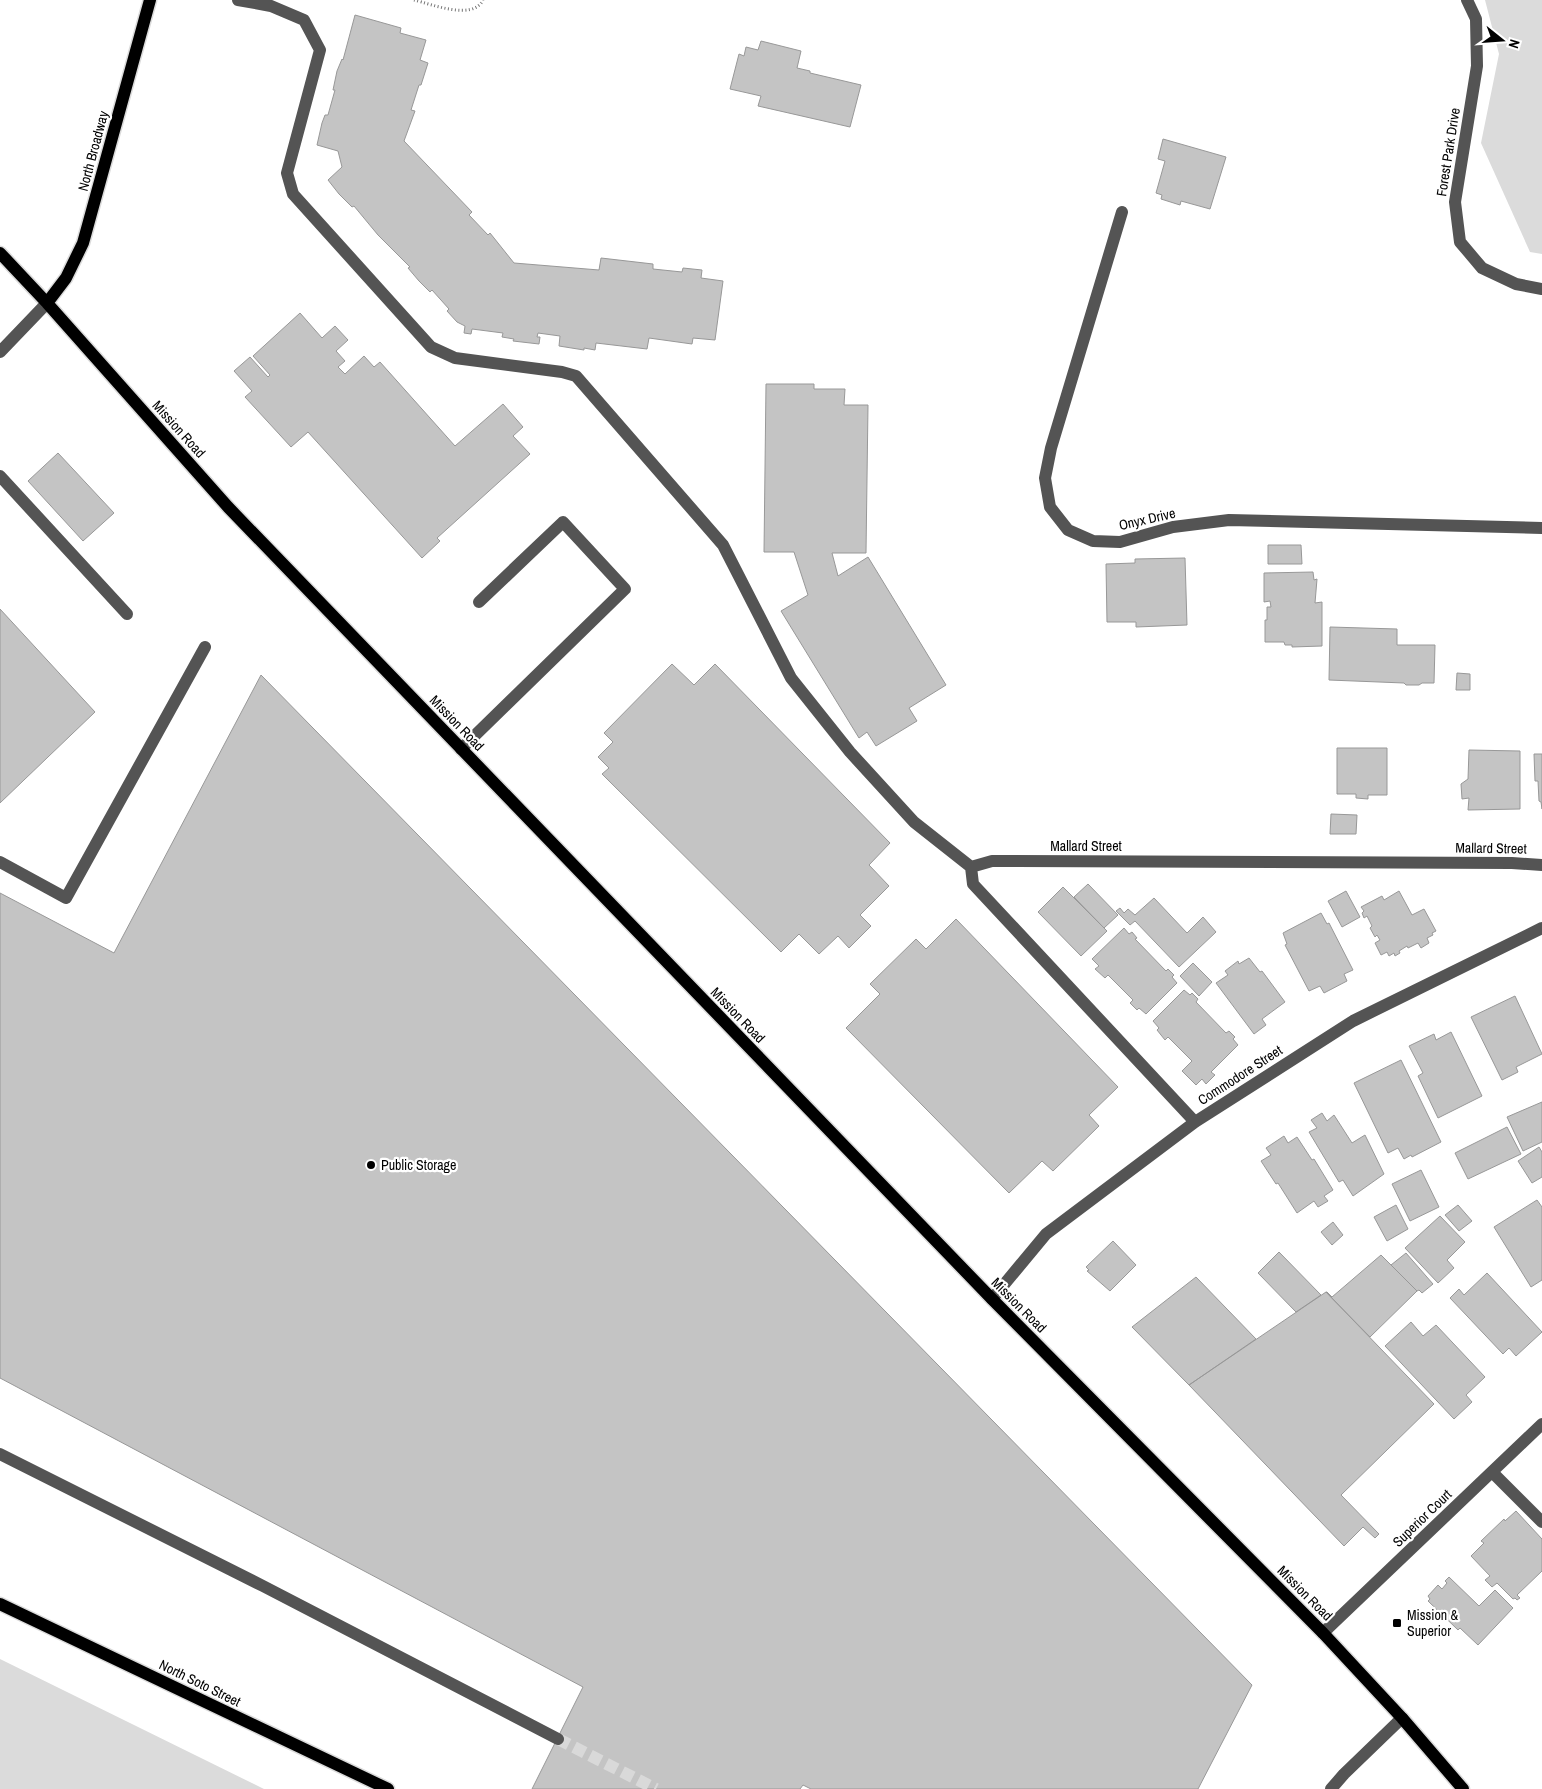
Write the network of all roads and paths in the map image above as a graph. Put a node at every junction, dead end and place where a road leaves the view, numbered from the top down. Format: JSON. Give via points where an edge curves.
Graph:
{"nodes":[{"id":1,"x":150,"y":0,"type":"edge"},
{"id":2,"x":238,"y":0,"type":"edge"},
{"id":3,"x":414,"y":0,"type":"edge"},
{"id":4,"x":483,"y":0,"type":"edge"},
{"id":5,"x":1467,"y":0,"type":"edge"},
{"id":6,"x":1122,"y":212,"type":"dead end"},
{"id":7,"x":0,"y":253,"type":"edge"},
{"id":8,"x":1542,"y":289,"type":"edge"},
{"id":9,"x":48,"y":303,"type":"junction"},
{"id":10,"x":0,"y":352,"type":"edge"},
{"id":11,"x":0,"y":476,"type":"edge"},
{"id":12,"x":1542,"y":528,"type":"edge"},
{"id":13,"x":479,"y":602,"type":"dead end"},
{"id":14,"x":127,"y":614,"type":"dead end"},
{"id":15,"x":205,"y":647,"type":"dead end"},
{"id":16,"x":461,"y":749,"type":"junction"},
{"id":17,"x":0,"y":862,"type":"edge"},
{"id":18,"x":1542,"y":865,"type":"edge"},
{"id":19,"x":971,"y":868,"type":"junction"},
{"id":20,"x":1542,"y":928,"type":"edge"},
{"id":21,"x":1195,"y":1122,"type":"junction"},
{"id":22,"x":992,"y":1299,"type":"junction"},
{"id":23,"x":1542,"y":1424,"type":"edge"},
{"id":24,"x":0,"y":1454,"type":"edge"},
{"id":25,"x":1492,"y":1472,"type":"junction"},
{"id":26,"x":1542,"y":1522,"type":"edge"},
{"id":27,"x":0,"y":1604,"type":"edge"},
{"id":28,"x":1323,"y":1633,"type":"junction"},
{"id":29,"x":1402,"y":1718,"type":"junction"},
{"id":30,"x":558,"y":1739,"type":"tunnel mouth"},
{"id":31,"x":388,"y":1789,"type":"edge"},
{"id":32,"x":1331,"y":1789,"type":"edge"},
{"id":33,"x":1463,"y":1789,"type":"edge"}],
"edges":[{"from":1,"to":9,"type":"main road","name":"North Broadway","via":[[83,243],[66,278]]},
{"from":2,"to":19,"type":"street","via":[[270,6],[304,20],[320,50],[287,173],[294,194],[431,347],[455,358],[576,376],[722,545],[791,678],[850,752],[914,822]]},
{"from":3,"to":4,"type":"path","via":[[456,10],[472,10]]},
{"from":5,"to":8,"type":"street","name":"Forest Park Drive","via":[[1476,19],[1477,66],[1455,202],[1460,242],[1482,268],[1516,284]]},
{"from":6,"to":12,"type":"street","name":"Onyx Drive","via":[[1051,448],[1045,478],[1050,507],[1068,530],[1093,541],[1120,542],[1173,527],[1229,520]]},
{"from":7,"to":9,"type":"main road","name":"Mission Road"},
{"from":9,"to":10,"type":"street"},
{"from":9,"to":16,"type":"main road","name":"Mission Road","via":[[228,507]]},
{"from":11,"to":14,"type":"street"},
{"from":13,"to":16,"type":"street","via":[[563,522],[625,589]]},
{"from":15,"to":17,"type":"street","via":[[66,898]]},
{"from":16,"to":22,"type":"main road","name":"Mission Road"},
{"from":18,"to":19,"type":"street","name":"Mallard Street","via":[[1512,862],[992,861]]},
{"from":19,"to":21,"type":"street","via":[[973,884]]},
{"from":20,"to":21,"type":"street","name":"Commodore Street","via":[[1353,1021]]},
{"from":21,"to":22,"type":"street","name":"Commodore Street","via":[[1046,1234]]},
{"from":22,"to":28,"type":"main road","name":"Mission Road"},
{"from":23,"to":25,"type":"street","name":"Superior Court"},
{"from":24,"to":30,"type":"street"},
{"from":25,"to":26,"type":"street"},
{"from":25,"to":28,"type":"street","name":"Superior Court"},
{"from":27,"to":31,"type":"main road","name":"North Soto Street"},
{"from":28,"to":29,"type":"main road","name":"Mission Road"},
{"from":29,"to":32,"type":"street"},
{"from":29,"to":33,"type":"main road","name":"Mission Road"}]}
